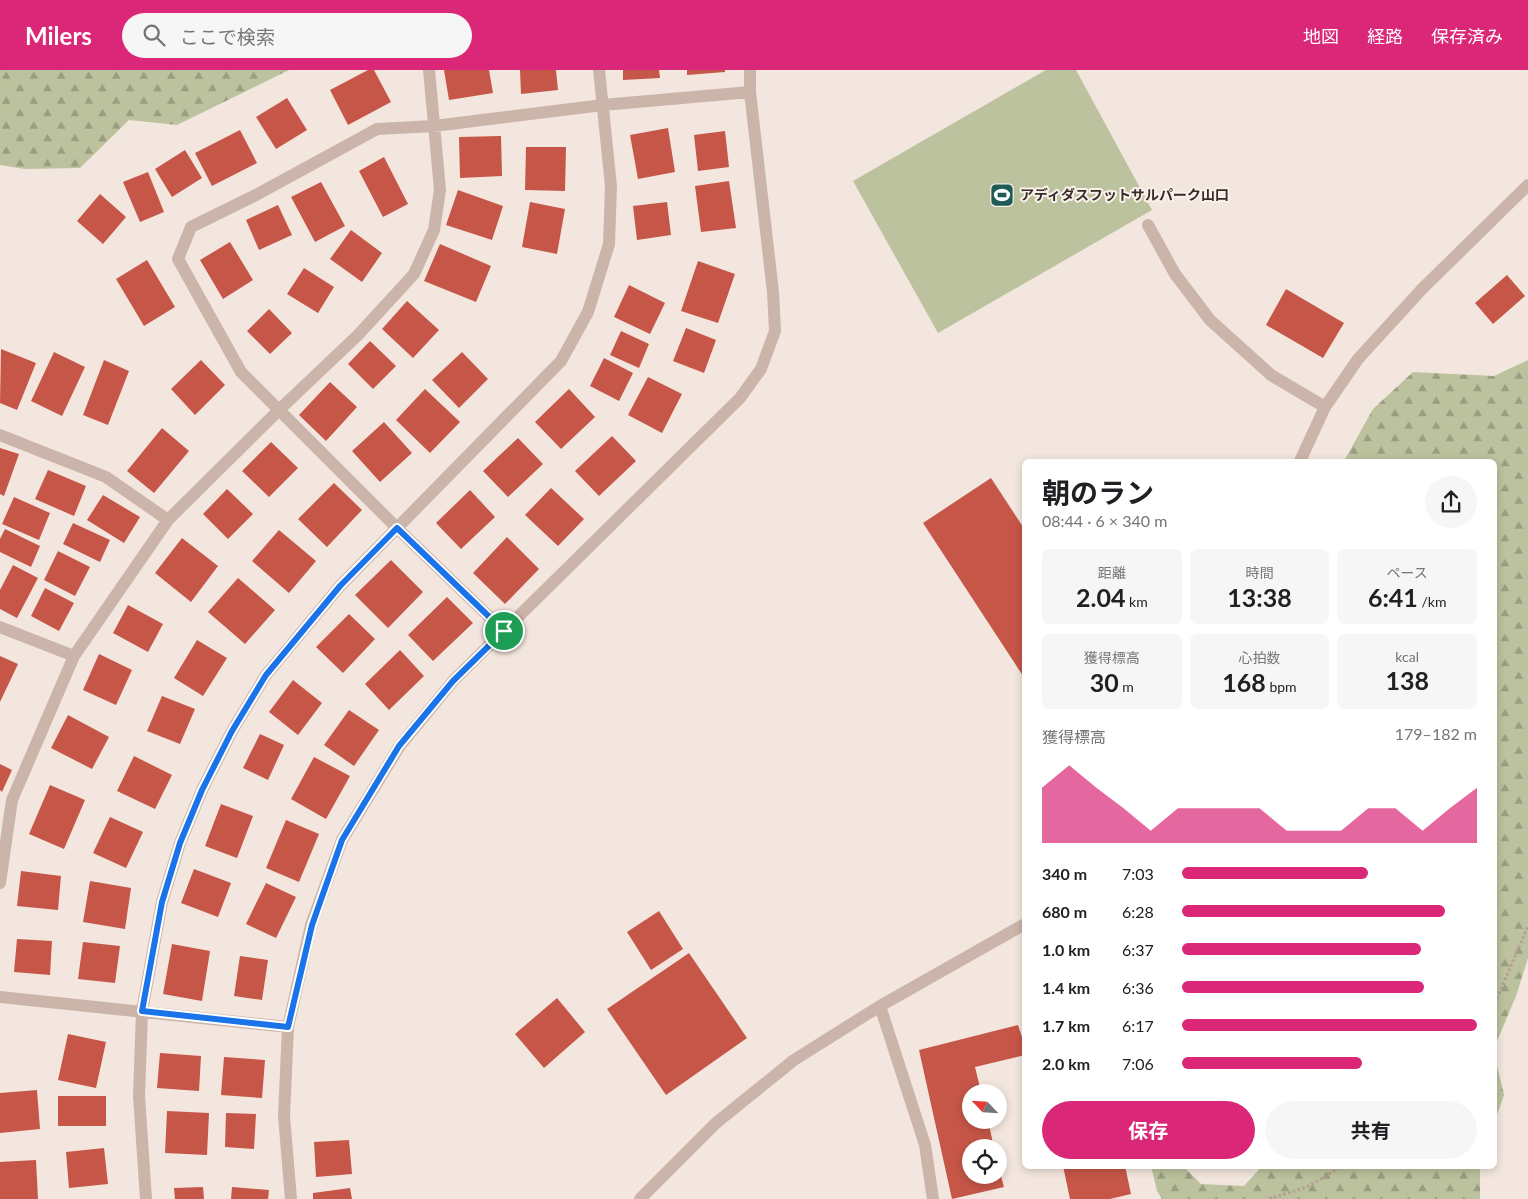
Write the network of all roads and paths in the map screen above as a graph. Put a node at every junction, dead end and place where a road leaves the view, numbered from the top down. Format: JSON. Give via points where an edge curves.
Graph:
{"nodes":[{"id":1,"x":429,"y":70,"type":"edge"},
{"id":2,"x":599,"y":70,"type":"edge"},
{"id":3,"x":750,"y":70,"type":"edge"},
{"id":4,"x":750,"y":92,"type":"junction"},
{"id":5,"x":603,"y":105,"type":"junction"},
{"id":6,"x":434,"y":126,"type":"junction"},
{"id":7,"x":1528,"y":185,"type":"edge"},
{"id":8,"x":1148,"y":225,"type":"dead end"},
{"id":9,"x":1325,"y":407,"type":"junction"},
{"id":10,"x":278,"y":410,"type":"junction"},
{"id":11,"x":0,"y":435,"type":"edge"},
{"id":12,"x":1301,"y":459,"type":"edge"},
{"id":13,"x":168,"y":520,"type":"junction"},
{"id":14,"x":397,"y":528,"type":"junction"},
{"id":15,"x":0,"y":626,"type":"edge"},
{"id":16,"x":504,"y":631,"type":"junction"},
{"id":17,"x":74,"y":656,"type":"junction"},
{"id":18,"x":0,"y":883,"type":"edge"},
{"id":19,"x":1022,"y":926,"type":"edge"},
{"id":20,"x":1528,"y":926,"type":"edge"},
{"id":21,"x":0,"y":997,"type":"edge"},
{"id":22,"x":1497,"y":998,"type":"edge"},
{"id":23,"x":880,"y":1006,"type":"junction"},
{"id":24,"x":142,"y":1011,"type":"junction"},
{"id":25,"x":288,"y":1027,"type":"junction"},
{"id":26,"x":1338,"y":1169,"type":"edge"},
{"id":27,"x":146,"y":1199,"type":"edge"},
{"id":28,"x":291,"y":1199,"type":"edge"},
{"id":29,"x":640,"y":1199,"type":"edge"},
{"id":30,"x":933,"y":1199,"type":"edge"},
{"id":31,"x":1269,"y":1199,"type":"edge"}],
"edges":[{"from":1,"to":6,"type":"street"},
{"from":2,"to":5,"type":"street"},
{"from":3,"to":4,"type":"street"},
{"from":4,"to":5,"type":"street"},
{"from":4,"to":16,"type":"street","via":[[775,331],[761,369],[740,398]]},
{"from":5,"to":6,"type":"street"},
{"from":5,"to":14,"type":"street","via":[[611,186],[609,244],[588,312],[562,361]]},
{"from":6,"to":10,"type":"street","via":[[440,190],[434,230],[414,274],[358,335]]},
{"from":6,"to":10,"type":"street","via":[[377,129],[191,227],[178,259],[241,372]]},
{"from":7,"to":9,"type":"street","via":[[1422,289],[1358,359]]},
{"from":8,"to":9,"type":"street","via":[[1175,274],[1210,320],[1271,375]]},
{"from":9,"to":12,"type":"street"},
{"from":10,"to":13,"type":"street"},
{"from":10,"to":14,"type":"street"},
{"from":11,"to":13,"type":"street","via":[[106,478]]},
{"from":13,"to":17,"type":"street"},
{"from":14,"to":16,"type":"street"},
{"from":14,"to":24,"type":"street","via":[[340,586],[266,675],[232,731],[180,843],[162,902]]},
{"from":15,"to":17,"type":"street"},
{"from":16,"to":25,"type":"street","via":[[453,681],[399,746],[342,840],[312,925]]},
{"from":17,"to":18,"type":"street","via":[[12,800]]},
{"from":19,"to":23,"type":"street"},
{"from":20,"to":22,"type":"path"},
{"from":21,"to":24,"type":"street"},
{"from":23,"to":29,"type":"street","via":[[794,1060],[716,1122]]},
{"from":23,"to":30,"type":"street","via":[[925,1145]]},
{"from":24,"to":25,"type":"street"},
{"from":24,"to":27,"type":"street","via":[[139,1096]]},
{"from":25,"to":28,"type":"street","via":[[284,1116]]},
{"from":26,"to":31,"type":"path","via":[[1307,1187]]}]}
